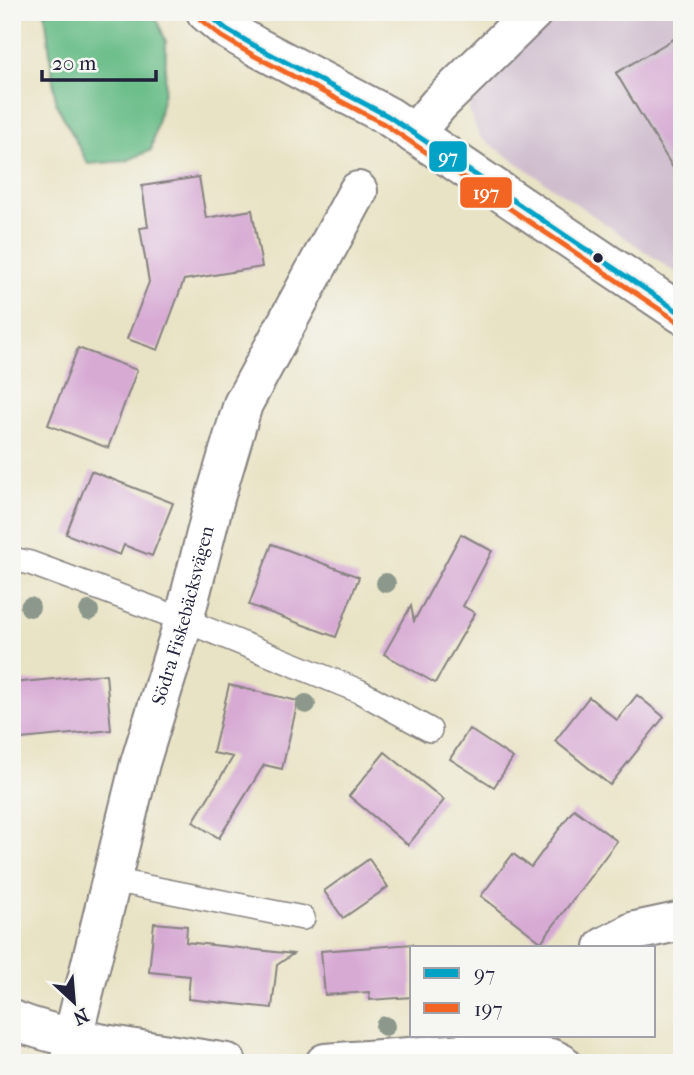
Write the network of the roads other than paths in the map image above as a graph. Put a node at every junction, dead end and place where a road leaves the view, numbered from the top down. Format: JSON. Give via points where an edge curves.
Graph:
{"nodes":[{"id":1,"x":206,"y":12,"type":"edge"},
{"id":2,"x":533,"y":12,"type":"edge"},
{"id":3,"x":414,"y":134,"type":"junction"},
{"id":4,"x":358,"y":191,"type":"dead end"},
{"id":5,"x":682,"y":314,"type":"edge"},
{"id":6,"x":12,"y":559,"type":"edge"},
{"id":7,"x":184,"y":620,"type":"junction"},
{"id":8,"x":430,"y":730,"type":"dead end"},
{"id":9,"x":112,"y":880,"type":"junction"},
{"id":10,"x":303,"y":918,"type":"dead end"},
{"id":11,"x":682,"y":920,"type":"edge"},
{"id":12,"x":606,"y":946,"type":"edge"},
{"id":13,"x":12,"y":1020,"type":"edge"},
{"id":14,"x":72,"y":1050,"type":"edge"},
{"id":15,"x":556,"y":1052,"type":"edge"},
{"id":16,"x":227,"y":1063,"type":"edge"},
{"id":17,"x":325,"y":1063,"type":"edge"}],
"edges":[{"from":1,"to":3,"type":"street","via":[[245,41]]},
{"from":2,"to":3,"type":"street","via":[[438,104]]},
{"from":3,"to":5,"type":"street"},
{"from":4,"to":7,"type":"street","name":"Södra Fiskebäcksvägen","via":[[243,404]]},
{"from":6,"to":7,"type":"lane"},
{"from":7,"to":8,"type":"lane","via":[[359,691]]},
{"from":7,"to":9,"type":"street","name":"Södra Fiskebäcksvägen","via":[[140,763]]},
{"from":9,"to":10,"type":"lane"},
{"from":9,"to":14,"type":"street","name":"Södra Fiskebäcksvägen"},
{"from":11,"to":12,"type":"street","via":[[635,931]]},
{"from":13,"to":14,"type":"street"},
{"from":14,"to":16,"type":"street"},
{"from":15,"to":17,"type":"street","via":[[493,1051]]}]}
